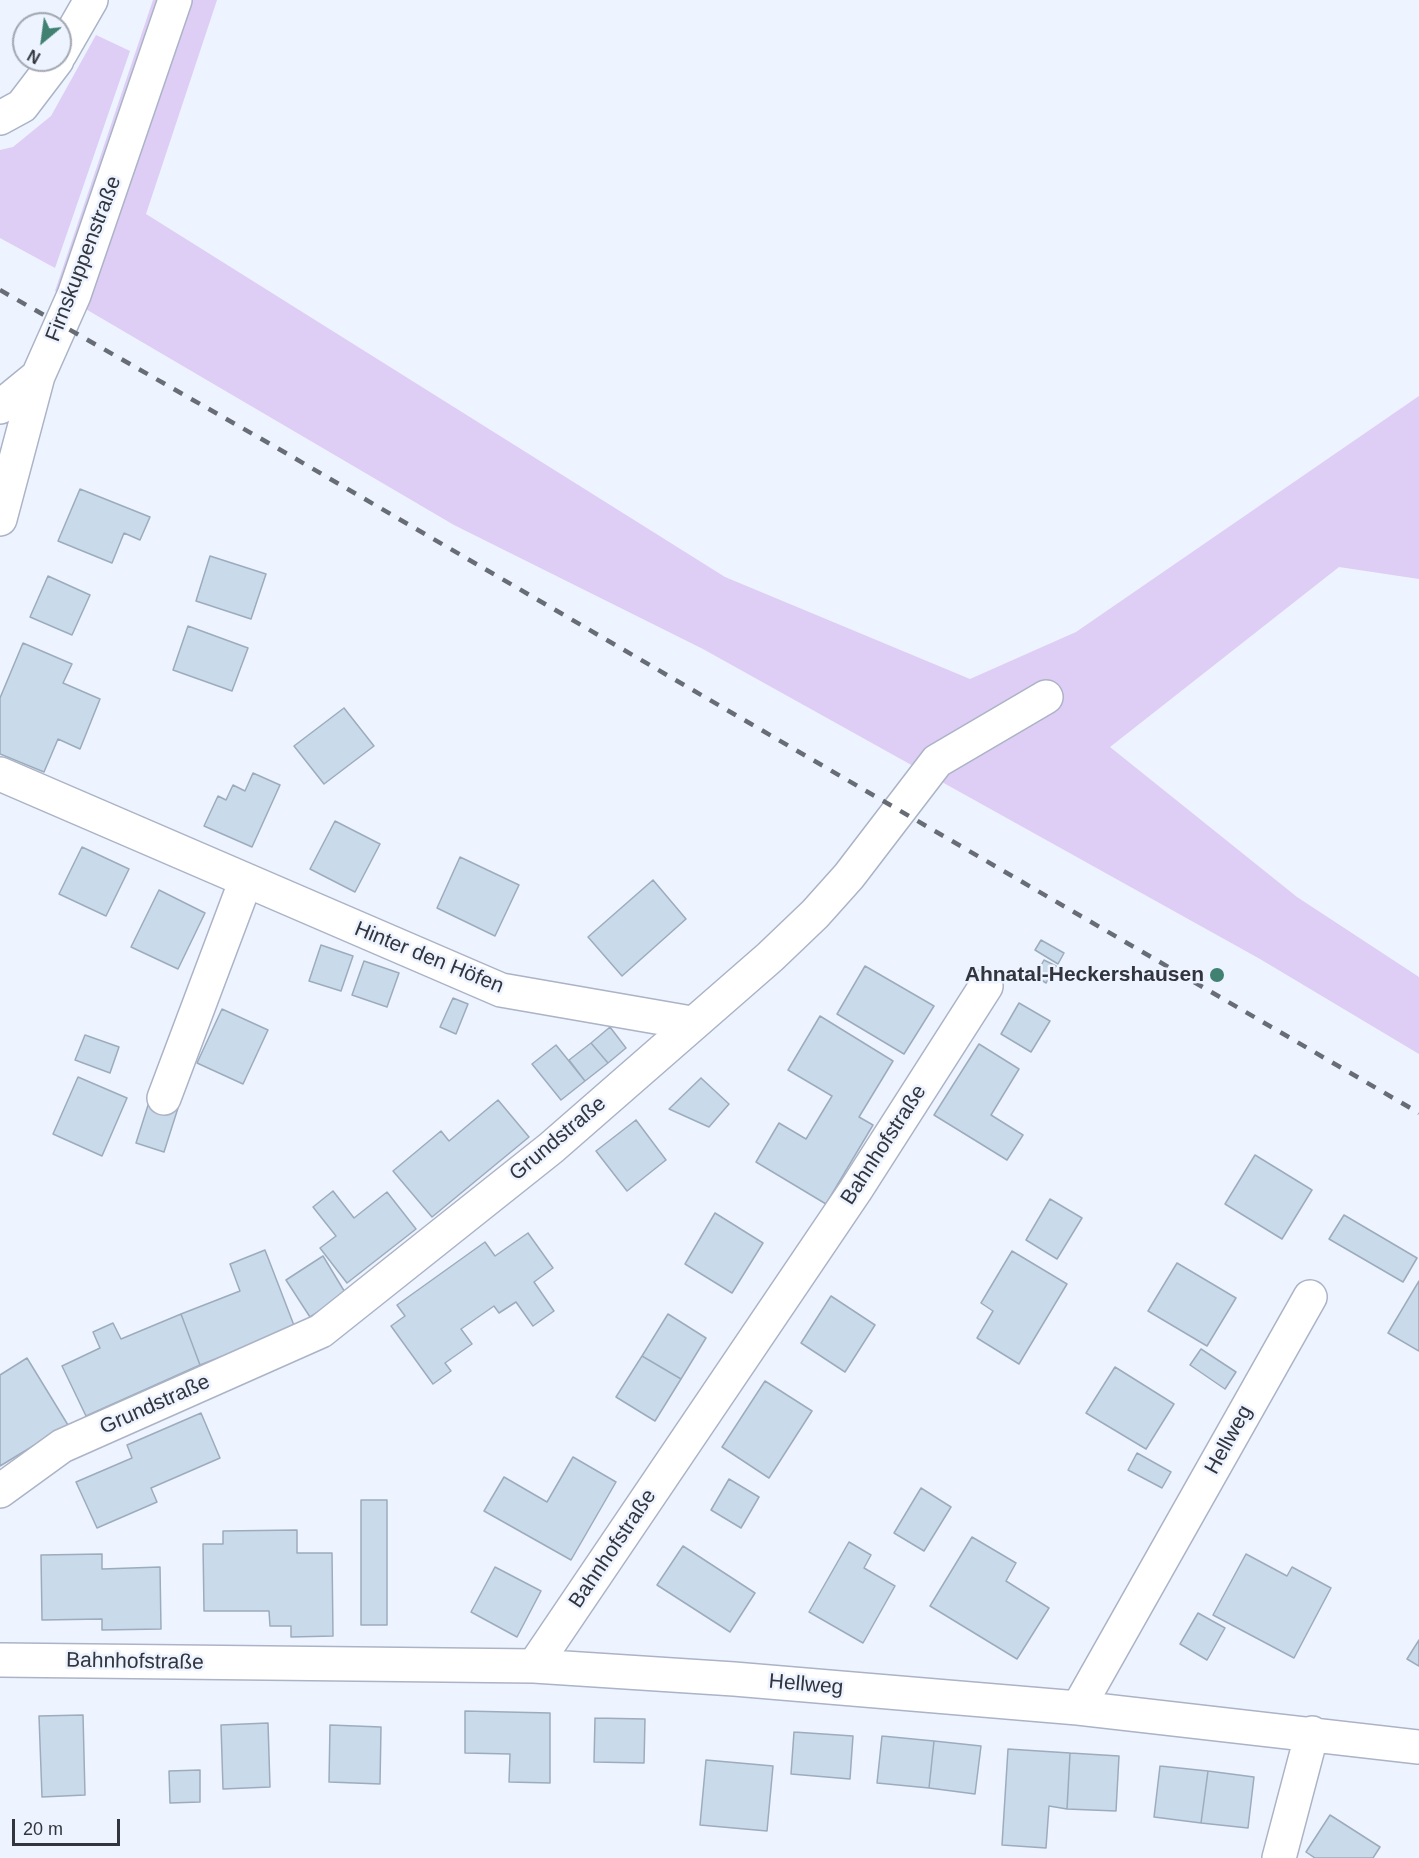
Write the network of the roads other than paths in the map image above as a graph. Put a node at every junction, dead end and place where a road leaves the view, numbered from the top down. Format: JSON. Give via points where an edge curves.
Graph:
{"nodes":[{"id":1,"x":91,"y":0,"type":"edge"},
{"id":2,"x":175,"y":0,"type":"edge"},
{"id":3,"x":72,"y":33,"type":"edge"},
{"id":4,"x":48,"y":72,"type":"edge"},
{"id":5,"x":0,"y":118,"type":"edge"},
{"id":6,"x":38,"y":376,"type":"junction"},
{"id":7,"x":0,"y":406,"type":"edge"},
{"id":8,"x":0,"y":519,"type":"edge"},
{"id":9,"x":1046,"y":697,"type":"dead end"},
{"id":10,"x":0,"y":774,"type":"edge"},
{"id":11,"x":246,"y":880,"type":"junction"},
{"id":12,"x":986,"y":986,"type":"dead end"},
{"id":13,"x":691,"y":1023,"type":"junction"},
{"id":14,"x":165,"y":1098,"type":"dead end"},
{"id":15,"x":1310,"y":1297,"type":"dead end"},
{"id":16,"x":0,"y":1491,"type":"edge"},
{"id":17,"x":0,"y":1660,"type":"edge"},
{"id":18,"x":534,"y":1666,"type":"junction"},
{"id":19,"x":1078,"y":1708,"type":"junction"},
{"id":20,"x":1312,"y":1733,"type":"junction"},
{"id":21,"x":1419,"y":1747,"type":"edge"},
{"id":22,"x":1280,"y":1858,"type":"edge"}],
"edges":[{"from":1,"to":3,"type":"street"},
{"from":2,"to":6,"type":"street","name":"Firnskuppenstraße","via":[[74,295]]},
{"from":4,"to":5,"type":"street","via":[[22,106]]},
{"from":6,"to":7,"type":"street"},
{"from":6,"to":8,"type":"street","name":"Firnskuppenstraße"},
{"from":9,"to":13,"type":"street","name":"Grundstraße","via":[[938,761],[815,914]]},
{"from":10,"to":11,"type":"street","name":"Hinter den Höfen"},
{"from":11,"to":13,"type":"street","name":"Hinter den Höfen","via":[[501,990]]},
{"from":11,"to":14,"type":"street"},
{"from":12,"to":18,"type":"street","name":"Bahnhofstraße","via":[[855,1191]]},
{"from":13,"to":16,"type":"street","name":"Grundstraße","via":[[551,1148],[321,1331],[62,1446]]},
{"from":15,"to":19,"type":"street","name":"Hellweg"},
{"from":17,"to":18,"type":"street","name":"Bahnhofstraße"},
{"from":18,"to":19,"type":"street","name":"Hellweg"},
{"from":19,"to":20,"type":"street","name":"Hellweg"},
{"from":20,"to":21,"type":"street","name":"Hellweg"},
{"from":20,"to":22,"type":"street"}]}
